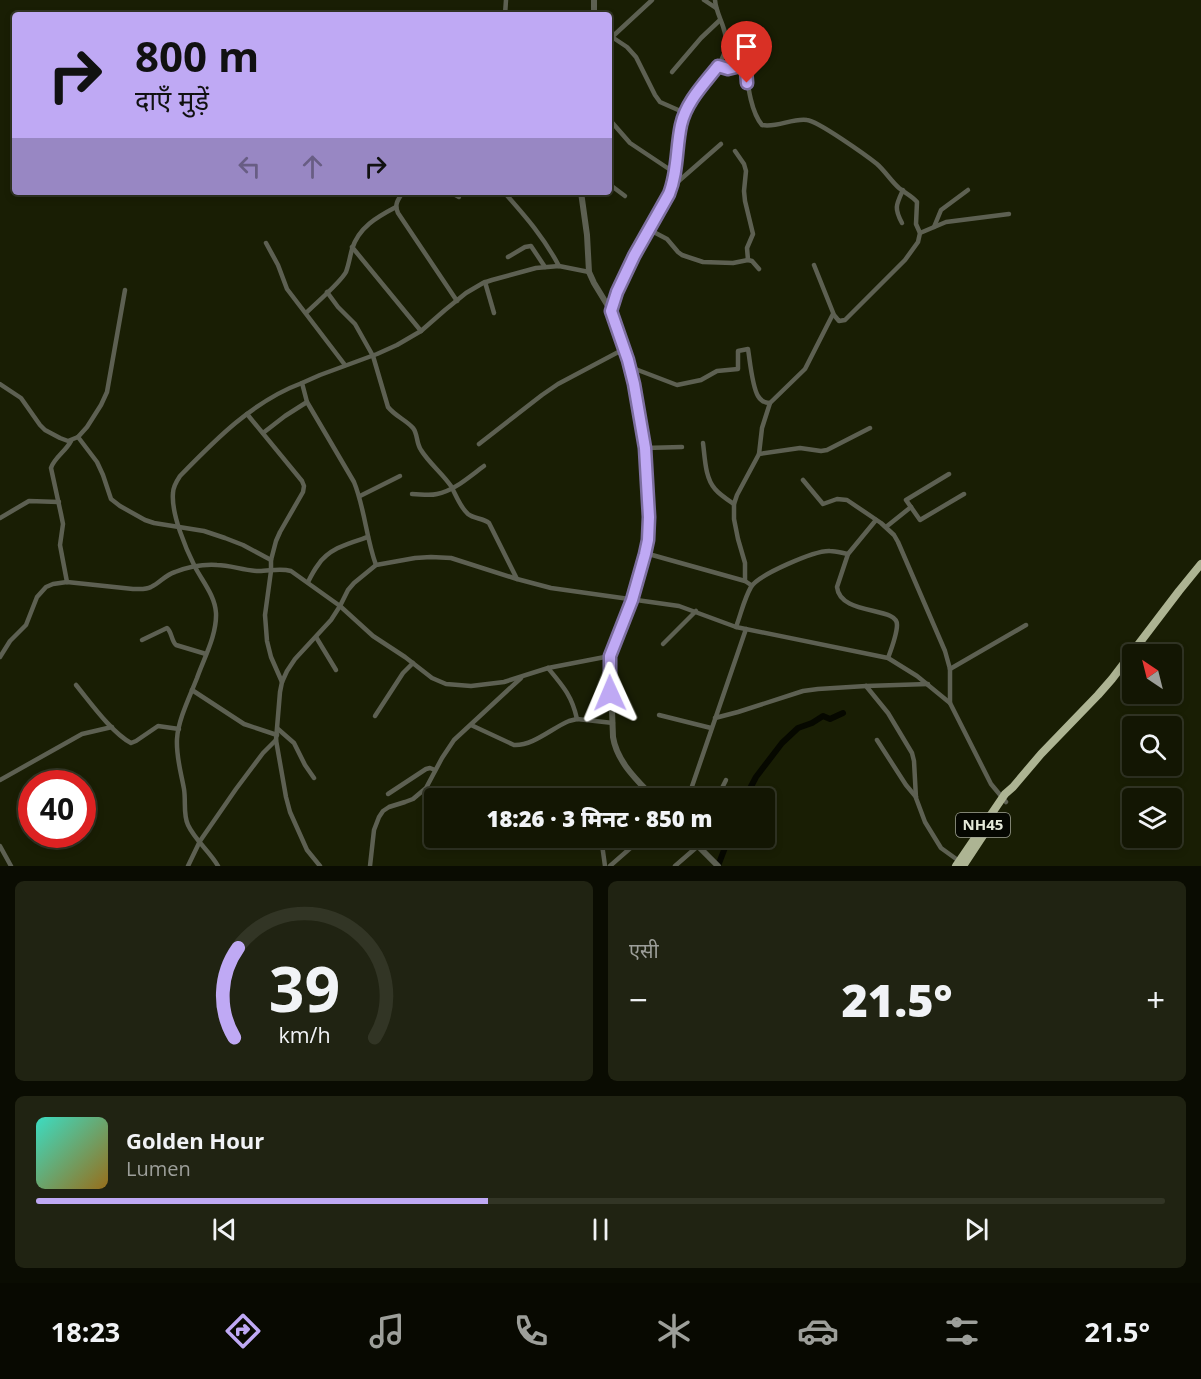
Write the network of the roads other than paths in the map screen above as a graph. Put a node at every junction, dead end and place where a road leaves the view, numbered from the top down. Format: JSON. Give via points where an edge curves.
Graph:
{"nodes":[{"id":1,"x":652,"y":0,"type":"edge"},
{"id":2,"x":704,"y":0,"type":"edge"},
{"id":3,"x":715,"y":0,"type":"edge"},
{"id":4,"x":716,"y":8,"type":"junction"},
{"id":5,"x":720,"y":20,"type":"junction"},
{"id":6,"x":612,"y":34,"type":"edge"},
{"id":7,"x":612,"y":37,"type":"edge"},
{"id":8,"x":718,"y":66,"type":"junction"},
{"id":9,"x":672,"y":72,"type":"dead end"},
{"id":10,"x":685,"y":112,"type":"junction"},
{"id":11,"x":612,"y":122,"type":"edge"},
{"id":12,"x":721,"y":144,"type":"dead end"},
{"id":13,"x":735,"y":151,"type":"dead end"},
{"id":14,"x":675,"y":174,"type":"junction"},
{"id":15,"x":612,"y":186,"type":"edge"},
{"id":16,"x":671,"y":187,"type":"junction"},
{"id":17,"x":903,"y":190,"type":"junction"},
{"id":18,"x":968,"y":190,"type":"dead end"},
{"id":19,"x":402,"y":195,"type":"edge"},
{"id":20,"x":455,"y":195,"type":"edge"},
{"id":21,"x":507,"y":195,"type":"edge"},
{"id":22,"x":581,"y":195,"type":"edge"},
{"id":23,"x":625,"y":196,"type":"dead end"},
{"id":24,"x":459,"y":197,"type":"dead end"},
{"id":25,"x":396,"y":207,"type":"junction"},
{"id":26,"x":1009,"y":214,"type":"dead end"},
{"id":27,"x":902,"y":223,"type":"dead end"},
{"id":28,"x":934,"y":226,"type":"junction"},
{"id":29,"x":648,"y":229,"type":"junction"},
{"id":30,"x":920,"y":233,"type":"junction"},
{"id":31,"x":266,"y":243,"type":"dead end"},
{"id":32,"x":352,"y":247,"type":"junction"},
{"id":33,"x":507,"y":257,"type":"dead end"},
{"id":34,"x":748,"y":260,"type":"junction"},
{"id":35,"x":559,"y":266,"type":"junction"},
{"id":36,"x":814,"y":266,"type":"dead end"},
{"id":37,"x":545,"y":267,"type":"junction"},
{"id":38,"x":759,"y":268,"type":"dead end"},
{"id":39,"x":589,"y":272,"type":"junction"},
{"id":40,"x":485,"y":282,"type":"junction"},
{"id":41,"x":125,"y":290,"type":"dead end"},
{"id":42,"x":327,"y":292,"type":"junction"},
{"id":43,"x":457,"y":301,"type":"junction"},
{"id":44,"x":611,"y":311,"type":"junction"},
{"id":45,"x":306,"y":313,"type":"junction"},
{"id":46,"x":494,"y":313,"type":"dead end"},
{"id":47,"x":833,"y":313,"type":"junction"},
{"id":48,"x":421,"y":331,"type":"junction"},
{"id":49,"x":624,"y":349,"type":"junction"},
{"id":50,"x":373,"y":356,"type":"junction"},
{"id":51,"x":345,"y":365,"type":"junction"},
{"id":52,"x":630,"y":368,"type":"junction"},
{"id":53,"x":302,"y":383,"type":"junction"},
{"id":54,"x":0,"y":384,"type":"edge"},
{"id":55,"x":307,"y":402,"type":"junction"},
{"id":56,"x":770,"y":403,"type":"junction"},
{"id":57,"x":247,"y":414,"type":"junction"},
{"id":58,"x":870,"y":428,"type":"dead end"},
{"id":59,"x":263,"y":433,"type":"junction"},
{"id":60,"x":78,"y":437,"type":"junction"},
{"id":61,"x":71,"y":441,"type":"junction"},
{"id":62,"x":703,"y":443,"type":"dead end"},
{"id":63,"x":479,"y":444,"type":"dead end"},
{"id":64,"x":682,"y":447,"type":"dead end"},
{"id":65,"x":645,"y":448,"type":"junction"},
{"id":66,"x":759,"y":454,"type":"junction"},
{"id":67,"x":484,"y":466,"type":"dead end"},
{"id":68,"x":949,"y":474,"type":"dead end"},
{"id":69,"x":400,"y":476,"type":"dead end"},
{"id":70,"x":803,"y":480,"type":"dead end"},
{"id":71,"x":452,"y":488,"type":"junction"},
{"id":72,"x":412,"y":494,"type":"dead end"},
{"id":73,"x":964,"y":494,"type":"dead end"},
{"id":74,"x":360,"y":496,"type":"junction"},
{"id":75,"x":59,"y":502,"type":"junction"},
{"id":76,"x":734,"y":504,"type":"junction"},
{"id":77,"x":911,"y":507,"type":"junction"},
{"id":78,"x":0,"y":518,"type":"edge"},
{"id":79,"x":876,"y":520,"type":"junction"},
{"id":80,"x":179,"y":526,"type":"junction"},
{"id":81,"x":886,"y":527,"type":"junction"},
{"id":82,"x":368,"y":537,"type":"junction"},
{"id":83,"x":645,"y":554,"type":"junction"},
{"id":84,"x":848,"y":554,"type":"junction"},
{"id":85,"x":271,"y":560,"type":"junction"},
{"id":86,"x":1201,"y":564,"type":"edge"},
{"id":87,"x":376,"y":565,"type":"junction"},
{"id":88,"x":195,"y":566,"type":"junction"},
{"id":89,"x":271,"y":571,"type":"junction"},
{"id":90,"x":516,"y":579,"type":"junction"},
{"id":91,"x":745,"y":581,"type":"junction"},
{"id":92,"x":67,"y":582,"type":"junction"},
{"id":93,"x":308,"y":582,"type":"junction"},
{"id":94,"x":751,"y":585,"type":"junction"},
{"id":95,"x":632,"y":600,"type":"junction"},
{"id":96,"x":340,"y":606,"type":"junction"},
{"id":97,"x":696,"y":611,"type":"junction"},
{"id":98,"x":1026,"y":626,"type":"dead end"},
{"id":99,"x":736,"y":627,"type":"junction"},
{"id":100,"x":746,"y":629,"type":"junction"},
{"id":101,"x":316,"y":637,"type":"junction"},
{"id":102,"x":142,"y":640,"type":"dead end"},
{"id":103,"x":663,"y":644,"type":"dead end"},
{"id":104,"x":206,"y":654,"type":"junction"},
{"id":105,"x":610,"y":656,"type":"junction"},
{"id":106,"x":0,"y":657,"type":"edge"},
{"id":107,"x":888,"y":658,"type":"junction"},
{"id":108,"x":413,"y":663,"type":"junction"},
{"id":109,"x":548,"y":668,"type":"junction"},
{"id":110,"x":950,"y":669,"type":"junction"},
{"id":111,"x":336,"y":670,"type":"dead end"},
{"id":112,"x":523,"y":676,"type":"junction"},
{"id":113,"x":282,"y":682,"type":"junction"},
{"id":114,"x":928,"y":684,"type":"junction"},
{"id":115,"x":76,"y":685,"type":"dead end"},
{"id":116,"x":867,"y":686,"type":"junction"},
{"id":117,"x":192,"y":690,"type":"junction"},
{"id":118,"x":950,"y":703,"type":"junction"},
{"id":119,"x":659,"y":715,"type":"dead end"},
{"id":120,"x":375,"y":716,"type":"dead end"},
{"id":121,"x":715,"y":718,"type":"junction"},
{"id":122,"x":577,"y":719,"type":"junction"},
{"id":123,"x":612,"y":723,"type":"junction"},
{"id":124,"x":471,"y":725,"type":"junction"},
{"id":125,"x":112,"y":727,"type":"junction"},
{"id":126,"x":711,"y":728,"type":"junction"},
{"id":127,"x":178,"y":729,"type":"junction"},
{"id":128,"x":277,"y":735,"type":"junction"},
{"id":129,"x":877,"y":740,"type":"dead end"},
{"id":130,"x":435,"y":770,"type":"junction"},
{"id":131,"x":314,"y":778,"type":"dead end"},
{"id":132,"x":0,"y":780,"type":"edge"},
{"id":133,"x":726,"y":780,"type":"dead end"},
{"id":134,"x":644,"y":788,"type":"edge"},
{"id":135,"x":691,"y":788,"type":"edge"},
{"id":136,"x":722,"y":788,"type":"edge"},
{"id":137,"x":388,"y":794,"type":"dead end"},
{"id":138,"x":916,"y":798,"type":"junction"},
{"id":139,"x":1004,"y":800,"type":"junction"},
{"id":140,"x":200,"y":841,"type":"junction"},
{"id":141,"x":0,"y":846,"type":"edge"},
{"id":142,"x":602,"y":848,"type":"edge"},
{"id":143,"x":630,"y":848,"type":"edge"},
{"id":144,"x":696,"y":848,"type":"edge"},
{"id":145,"x":700,"y":848,"type":"edge"},
{"id":146,"x":313,"y":864,"type":"edge"},
{"id":147,"x":959,"y":864,"type":"edge"},
{"id":148,"x":717,"y":865,"type":"edge"},
{"id":149,"x":11,"y":866,"type":"edge"},
{"id":150,"x":188,"y":866,"type":"edge"},
{"id":151,"x":218,"y":866,"type":"edge"},
{"id":152,"x":320,"y":866,"type":"edge"},
{"id":153,"x":370,"y":866,"type":"edge"},
{"id":154,"x":605,"y":866,"type":"edge"},
{"id":155,"x":610,"y":866,"type":"edge"},
{"id":156,"x":675,"y":866,"type":"edge"}],
"edges":[{"from":1,"to":6,"type":"street"},
{"from":2,"to":4,"type":"street"},
{"from":3,"to":4,"type":"street"},
{"from":4,"to":5,"type":"street"},
{"from":5,"to":8,"type":"street","via":[[726,45]]},
{"from":5,"to":9,"type":"street"},
{"from":7,"to":10,"type":"street","via":[[636,57],[660,102]]},
{"from":8,"to":10,"type":"street"},
{"from":8,"to":17,"type":"street","via":[[746,70],[762,125],[805,119],[815,122],[878,165]]},
{"from":10,"to":14,"type":"street"},
{"from":11,"to":14,"type":"street","via":[[630,143]]},
{"from":12,"to":16,"type":"street"},
{"from":13,"to":34,"type":"street","via":[[746,171],[745,201],[753,234],[747,248]]},
{"from":14,"to":16,"type":"street"},
{"from":15,"to":23,"type":"street"},
{"from":16,"to":29,"type":"street"},
{"from":17,"to":27,"type":"street","via":[[896,206]]},
{"from":17,"to":30,"type":"street","via":[[917,202],[916,224]]},
{"from":18,"to":28,"type":"street","via":[[941,210]]},
{"from":19,"to":25,"type":"street"},
{"from":20,"to":24,"type":"street"},
{"from":21,"to":35,"type":"street","via":[[543,238]]},
{"from":22,"to":39,"type":"street"},
{"from":25,"to":32,"type":"street","via":[[370,222]]},
{"from":25,"to":43,"type":"street"},
{"from":26,"to":28,"type":"street"},
{"from":28,"to":30,"type":"street"},
{"from":29,"to":34,"type":"street","via":[[667,238],[682,255],[703,262]]},
{"from":29,"to":44,"type":"street"},
{"from":30,"to":47,"type":"street","via":[[905,260],[851,315],[839,321]]},
{"from":31,"to":45,"type":"street","via":[[287,289]]},
{"from":32,"to":42,"type":"street","via":[[345,273]]},
{"from":32,"to":48,"type":"street"},
{"from":33,"to":37,"type":"street","via":[[531,246]]},
{"from":34,"to":38,"type":"street"},
{"from":35,"to":37,"type":"street"},
{"from":35,"to":39,"type":"street"},
{"from":36,"to":47,"type":"street"},
{"from":37,"to":40,"type":"street"},
{"from":39,"to":44,"type":"street"},
{"from":40,"to":43,"type":"street"},
{"from":40,"to":46,"type":"street"},
{"from":41,"to":60,"type":"street","via":[[106,392],[94,417]]},
{"from":42,"to":45,"type":"street"},
{"from":42,"to":50,"type":"street","via":[[355,324]]},
{"from":43,"to":48,"type":"street"},
{"from":44,"to":49,"type":"street"},
{"from":45,"to":51,"type":"street"},
{"from":47,"to":56,"type":"street","via":[[805,369]]},
{"from":48,"to":50,"type":"street"},
{"from":49,"to":52,"type":"street"},
{"from":49,"to":63,"type":"street","via":[[550,389]]},
{"from":50,"to":51,"type":"street"},
{"from":50,"to":71,"type":"street","via":[[388,407],[415,431],[422,451]]},
{"from":51,"to":53,"type":"street"},
{"from":52,"to":56,"type":"street","via":[[677,385],[701,380],[717,371],[738,369],[738,351],[748,349],[758,397]]},
{"from":52,"to":65,"type":"street"},
{"from":53,"to":55,"type":"street"},
{"from":53,"to":57,"type":"street"},
{"from":54,"to":61,"type":"street","via":[[21,398],[45,430]]},
{"from":55,"to":59,"type":"street"},
{"from":55,"to":74,"type":"street"},
{"from":56,"to":66,"type":"street"},
{"from":57,"to":59,"type":"street"},
{"from":57,"to":80,"type":"street","via":[[214,441],[175,483],[173,501]]},
{"from":58,"to":66,"type":"street","via":[[827,450],[800,448]]},
{"from":59,"to":85,"type":"street","via":[[304,486],[280,532]]},
{"from":60,"to":61,"type":"street"},
{"from":60,"to":80,"type":"street","via":[[97,462],[114,502],[145,520]]},
{"from":61,"to":75,"type":"street","via":[[51,466]]},
{"from":62,"to":76,"type":"street","via":[[712,484]]},
{"from":64,"to":65,"type":"street"},
{"from":65,"to":83,"type":"street","via":[[649,517]]},
{"from":66,"to":76,"type":"street"},
{"from":67,"to":71,"type":"street"},
{"from":68,"to":77,"type":"street","via":[[906,500]]},
{"from":69,"to":74,"type":"street"},
{"from":70,"to":79,"type":"street","via":[[824,504],[847,500]]},
{"from":71,"to":72,"type":"street","via":[[437,494]]},
{"from":71,"to":90,"type":"street","via":[[468,515],[489,523]]},
{"from":73,"to":77,"type":"street","via":[[920,520]]},
{"from":74,"to":82,"type":"street"},
{"from":75,"to":78,"type":"street","via":[[25,502]]},
{"from":75,"to":92,"type":"street"},
{"from":76,"to":91,"type":"street"},
{"from":77,"to":81,"type":"street"},
{"from":79,"to":81,"type":"street"},
{"from":79,"to":84,"type":"street"},
{"from":80,"to":85,"type":"street","via":[[236,542]]},
{"from":80,"to":88,"type":"street"},
{"from":81,"to":110,"type":"street","via":[[906,558]]},
{"from":82,"to":87,"type":"street"},
{"from":82,"to":93,"type":"street","via":[[341,546],[324,558]]},
{"from":83,"to":91,"type":"street"},
{"from":83,"to":95,"type":"street"},
{"from":84,"to":94,"type":"street","via":[[821,552],[779,567]]},
{"from":84,"to":107,"type":"street","via":[[837,592],[854,605],[894,617],[897,626]]},
{"from":85,"to":89,"type":"street"},
{"from":86,"to":139,"type":"highway","number":"NH45","via":[[1105,687]]},
{"from":87,"to":90,"type":"street","via":[[443,557]]},
{"from":87,"to":96,"type":"street","via":[[348,590]]},
{"from":88,"to":89,"type":"street","via":[[218,564]]},
{"from":88,"to":92,"type":"street","via":[[144,589]]},
{"from":88,"to":104,"type":"street","via":[[215,604]]},
{"from":89,"to":93,"type":"street","via":[[285,569]]},
{"from":89,"to":113,"type":"street","via":[[265,627],[271,657]]},
{"from":90,"to":95,"type":"street"},
{"from":91,"to":94,"type":"street"},
{"from":92,"to":106,"type":"street","via":[[53,584],[41,592],[26,625]]},
{"from":93,"to":96,"type":"street"},
{"from":94,"to":99,"type":"street"},
{"from":95,"to":97,"type":"street"},
{"from":95,"to":105,"type":"street"},
{"from":96,"to":101,"type":"street"},
{"from":96,"to":108,"type":"street","via":[[373,636]]},
{"from":97,"to":99,"type":"street"},
{"from":97,"to":103,"type":"street"},
{"from":98,"to":110,"type":"street"},
{"from":99,"to":100,"type":"street"},
{"from":100,"to":107,"type":"street"},
{"from":100,"to":121,"type":"street"},
{"from":101,"to":111,"type":"street"},
{"from":101,"to":113,"type":"street","via":[[295,659]]},
{"from":102,"to":104,"type":"street","via":[[167,628],[176,645]]},
{"from":104,"to":117,"type":"street"},
{"from":105,"to":109,"type":"street"},
{"from":105,"to":123,"type":"street"},
{"from":107,"to":114,"type":"street"},
{"from":108,"to":112,"type":"street","via":[[432,678],[461,686],[487,685]]},
{"from":108,"to":120,"type":"street"},
{"from":109,"to":112,"type":"street"},
{"from":109,"to":122,"type":"street","via":[[572,700]]},
{"from":110,"to":118,"type":"street"},
{"from":112,"to":124,"type":"street"},
{"from":113,"to":128,"type":"street"},
{"from":114,"to":116,"type":"street"},
{"from":114,"to":118,"type":"street"},
{"from":115,"to":125,"type":"street"},
{"from":116,"to":121,"type":"street","via":[[803,691]]},
{"from":116,"to":138,"type":"street","via":[[912,753]]},
{"from":117,"to":127,"type":"street"},
{"from":117,"to":128,"type":"street","via":[[244,724]]},
{"from":118,"to":139,"type":"street","via":[[985,774]]},
{"from":119,"to":126,"type":"street"},
{"from":121,"to":126,"type":"street"},
{"from":122,"to":123,"type":"street"},
{"from":122,"to":124,"type":"street","via":[[518,746]]},
{"from":123,"to":134,"type":"street","via":[[618,755]]},
{"from":124,"to":130,"type":"street","via":[[454,740]]},
{"from":125,"to":127,"type":"street","via":[[131,743],[158,726]]},
{"from":125,"to":132,"type":"street","via":[[82,734]]},
{"from":126,"to":135,"type":"street"},
{"from":127,"to":140,"type":"street","via":[[186,818]]},
{"from":128,"to":131,"type":"street","via":[[294,743]]},
{"from":128,"to":140,"type":"street"},
{"from":128,"to":146,"type":"street","via":[[290,812]]},
{"from":129,"to":138,"type":"street"},
{"from":130,"to":137,"type":"street","via":[[426,768]]},
{"from":130,"to":153,"type":"street","via":[[419,794],[389,807],[379,817]]},
{"from":133,"to":136,"type":"street"},
{"from":138,"to":147,"type":"street","via":[[937,842]]},
{"from":139,"to":147,"type":"highway","number":"NH45"},
{"from":140,"to":150,"type":"street"},
{"from":140,"to":151,"type":"street"},
{"from":141,"to":149,"type":"street"},
{"from":142,"to":154,"type":"street"},
{"from":143,"to":155,"type":"street"},
{"from":144,"to":156,"type":"street"},
{"from":145,"to":148,"type":"street"},
{"from":146,"to":152,"type":"street"}]}
